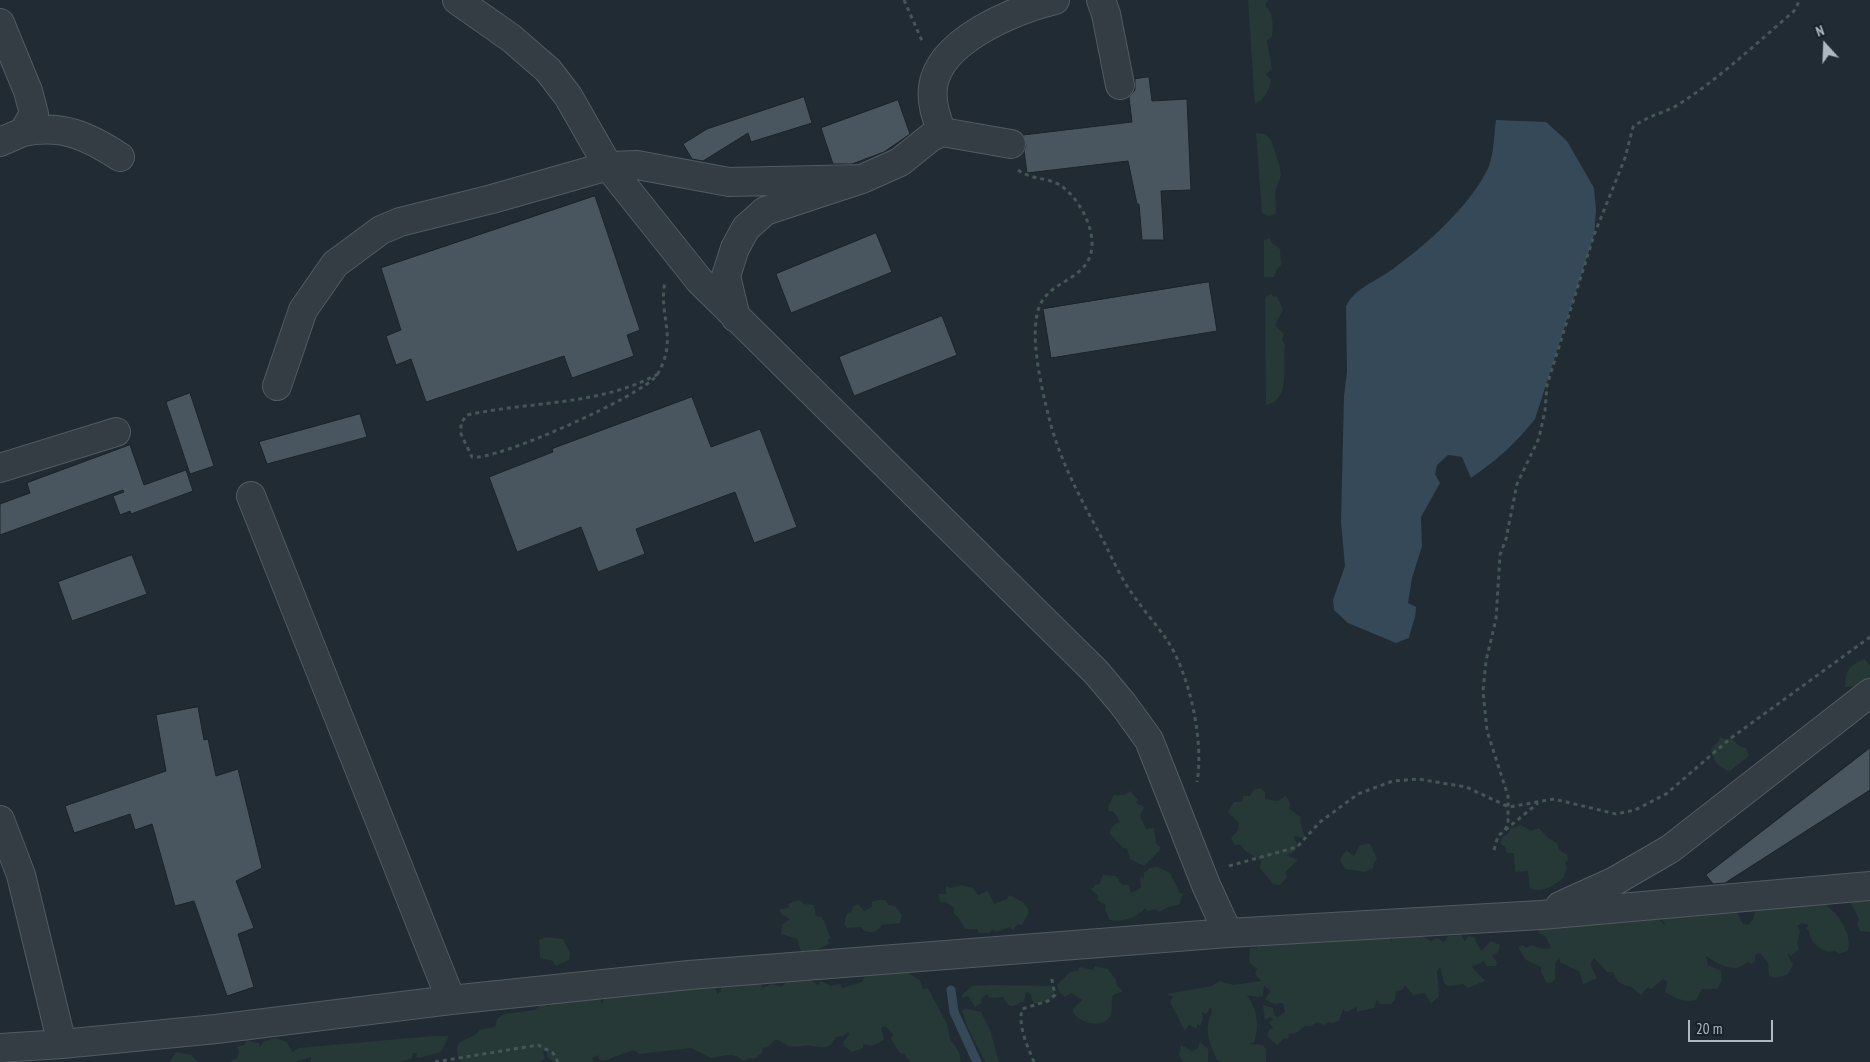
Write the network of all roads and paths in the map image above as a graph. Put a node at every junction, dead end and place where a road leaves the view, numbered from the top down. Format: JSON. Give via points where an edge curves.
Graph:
{"nodes":[{"id":1,"x":457,"y":0,"type":"edge"},
{"id":2,"x":904,"y":0,"type":"edge"},
{"id":3,"x":1055,"y":0,"type":"edge"},
{"id":4,"x":1101,"y":0,"type":"edge"},
{"id":5,"x":1800,"y":0,"type":"edge"},
{"id":6,"x":0,"y":23,"type":"edge"},
{"id":7,"x":936,"y":79,"type":"junction"},
{"id":8,"x":1120,"y":85,"type":"dead end"},
{"id":9,"x":942,"y":132,"type":"junction"},
{"id":10,"x":12,"y":137,"type":"edge"},
{"id":11,"x":1000,"y":143,"type":"joint"},
{"id":12,"x":120,"y":157,"type":"dead end"},
{"id":13,"x":608,"y":166,"type":"junction"},
{"id":14,"x":862,"y":179,"type":"junction"},
{"id":15,"x":678,"y":255,"type":"junction"},
{"id":16,"x":736,"y":318,"type":"junction"},
{"id":17,"x":658,"y":374,"type":"junction"},
{"id":18,"x":277,"y":386,"type":"dead end"},
{"id":19,"x":116,"y":432,"type":"dead end"},
{"id":20,"x":0,"y":468,"type":"edge"},
{"id":21,"x":251,"y":496,"type":"dead end"},
{"id":22,"x":1870,"y":637,"type":"edge"},
{"id":23,"x":1870,"y":692,"type":"edge"},
{"id":24,"x":1196,"y":791,"type":"dead end"},
{"id":25,"x":1541,"y":801,"type":"junction"},
{"id":26,"x":1509,"y":807,"type":"junction"},
{"id":27,"x":0,"y":820,"type":"edge"},
{"id":28,"x":1505,"y":830,"type":"junction"},
{"id":29,"x":1494,"y":850,"type":"dead end"},
{"id":30,"x":1202,"y":873,"type":"junction"},
{"id":31,"x":1870,"y":886,"type":"edge"},
{"id":32,"x":1541,"y":915,"type":"junction"},
{"id":33,"x":1228,"y":933,"type":"junction"},
{"id":34,"x":1048,"y":948,"type":"junction"},
{"id":35,"x":451,"y":1000,"type":"junction"},
{"id":36,"x":62,"y":1044,"type":"junction"},
{"id":37,"x":0,"y":1048,"type":"edge"},
{"id":38,"x":435,"y":1062,"type":"edge"},
{"id":39,"x":558,"y":1062,"type":"edge"},
{"id":40,"x":1034,"y":1062,"type":"edge"}],
"edges":[{"from":1,"to":13,"type":"street","via":[[511,38],[548,70],[568,96]]},
{"from":2,"to":7,"type":"path"},
{"from":3,"to":7,"type":"street","via":[[993,22],[950,53]]},
{"from":4,"to":8,"type":"street"},
{"from":5,"to":26,"type":"path","via":[[1794,11],[1715,79],[1679,105],[1633,127],[1625,158],[1594,235],[1547,385],[1539,438],[1516,484],[1506,539],[1500,554],[1496,619],[1483,691],[1487,731],[1506,786]]},
{"from":6,"to":10,"type":"street","via":[[34,114]]},
{"from":7,"to":9,"type":"street","via":[[932,101]]},
{"from":9,"to":11,"type":"street"},
{"from":9,"to":14,"type":"street","via":[[900,162]]},
{"from":10,"to":12,"type":"street","via":[[43,128],[62,130],[80,135]]},
{"from":11,"to":24,"type":"path","via":[[1019,172],[1034,179],[1050,180],[1070,193],[1086,221],[1092,246],[1086,264],[1053,288],[1038,310],[1037,363],[1050,420],[1082,501],[1128,588],[1168,642],[1186,682],[1199,751]]},
{"from":13,"to":14,"type":"street","via":[[637,165],[729,182]]},
{"from":13,"to":15,"type":"street"},
{"from":13,"to":18,"type":"street","via":[[400,222],[381,230],[335,264],[303,310]]},
{"from":14,"to":16,"type":"street","via":[[765,211],[746,228],[726,276]]},
{"from":15,"to":16,"type":"street"},
{"from":15,"to":17,"type":"path","via":[[668,269],[665,285],[669,338]]},
{"from":16,"to":30,"type":"street","via":[[1096,672],[1124,704],[1149,740]]},
{"from":17,"to":17,"type":"path","via":[[634,394],[534,440],[480,459],[472,457],[466,449],[461,422],[467,415],[591,398],[631,388]]},
{"from":19,"to":20,"type":"street"},
{"from":21,"to":35,"type":"street"},
{"from":22,"to":25,"type":"path","via":[[1731,738],[1683,781],[1648,804],[1616,814],[1568,801]]},
{"from":23,"to":32,"type":"street","via":[[1670,849],[1613,882]]},
{"from":25,"to":26,"type":"path"},
{"from":25,"to":28,"type":"path"},
{"from":26,"to":28,"type":"path"},
{"from":26,"to":30,"type":"path","via":[[1466,787],[1418,779],[1393,781],[1358,794],[1320,822],[1297,847]]},
{"from":27,"to":36,"type":"street","via":[[21,875]]},
{"from":28,"to":29,"type":"path","via":[[1494,842]]},
{"from":30,"to":33,"type":"street"},
{"from":31,"to":32,"type":"street"},
{"from":32,"to":33,"type":"street"},
{"from":33,"to":34,"type":"street"},
{"from":34,"to":35,"type":"street","via":[[689,975]]},
{"from":34,"to":40,"type":"path","via":[[1055,995],[1048,1001],[1022,1009],[1020,1017]]},
{"from":35,"to":36,"type":"street"},
{"from":36,"to":37,"type":"street"},
{"from":38,"to":39,"type":"path","via":[[538,1045],[553,1053]]}]}
